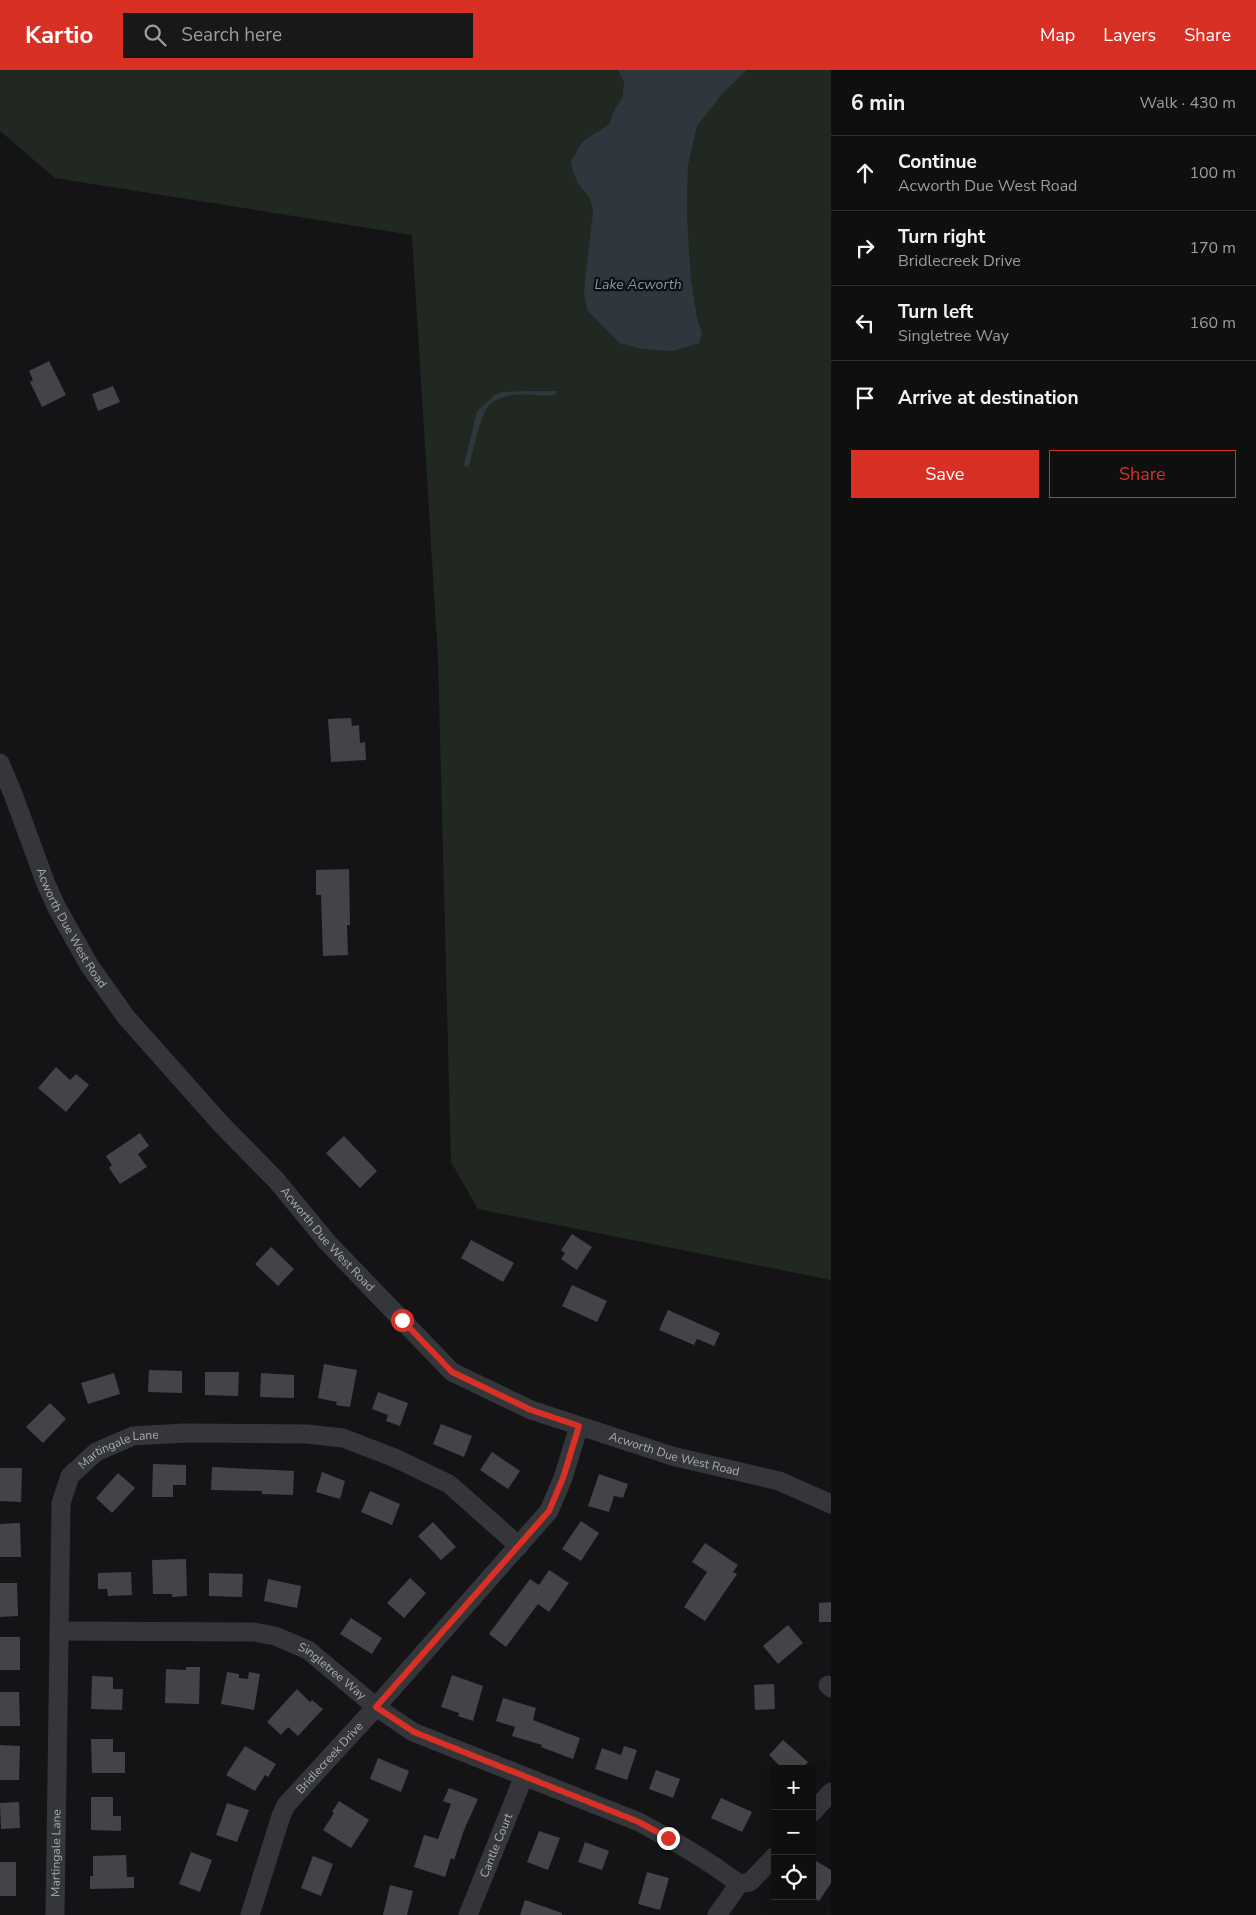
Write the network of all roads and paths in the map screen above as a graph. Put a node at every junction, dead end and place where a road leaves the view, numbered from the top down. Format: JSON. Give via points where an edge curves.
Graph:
{"nodes":[{"id":1,"x":0,"y":764,"type":"edge"},
{"id":2,"x":579,"y":1426,"type":"junction"},
{"id":3,"x":831,"y":1504,"type":"edge"},
{"id":4,"x":519,"y":1546,"type":"junction"},
{"id":5,"x":59,"y":1631,"type":"junction"},
{"id":6,"x":376,"y":1707,"type":"junction"},
{"id":7,"x":524,"y":1776,"type":"junction"},
{"id":8,"x":831,"y":1792,"type":"edge"},
{"id":9,"x":815,"y":1810,"type":"edge"},
{"id":10,"x":771,"y":1860,"type":"edge"},
{"id":11,"x":740,"y":1884,"type":"junction"},
{"id":12,"x":56,"y":1915,"type":"edge"},
{"id":13,"x":250,"y":1915,"type":"edge"},
{"id":14,"x":468,"y":1915,"type":"edge"},
{"id":15,"x":717,"y":1915,"type":"edge"}],
"edges":[{"from":1,"to":2,"type":"street","name":"Acworth Due West Road","via":[[57,908],[89,965],[126,1017],[221,1124],[276,1180],[328,1243],[452,1372],[531,1410]]},
{"from":2,"to":3,"type":"street","name":"Acworth Due West Road","via":[[672,1456],[778,1481]]},
{"from":2,"to":4,"type":"street","name":"Bridlecreek Drive","via":[[549,1511]]},
{"from":4,"to":5,"type":"street","name":"Martingale Lane","via":[[448,1484],[395,1458],[343,1438],[308,1434],[133,1436],[96,1452],[70,1476],[61,1503]]},
{"from":4,"to":6,"type":"street","name":"Bridlecreek Drive"},
{"from":5,"to":6,"type":"street","name":"Singletree Way","via":[[254,1632],[275,1636],[308,1650]]},
{"from":5,"to":12,"type":"street","name":"Martingale Lane"},
{"from":6,"to":7,"type":"street","name":"Singletree Way","via":[[414,1732]]},
{"from":6,"to":13,"type":"street","name":"Bridlecreek Drive","via":[[286,1805]]},
{"from":7,"to":11,"type":"street","name":"Singletree Way","via":[[639,1822]]},
{"from":7,"to":14,"type":"street","name":"Cantle Court"},
{"from":8,"to":9,"type":"street"},
{"from":10,"to":11,"type":"street","via":[[750,1882]]},
{"from":11,"to":15,"type":"street"}]}
